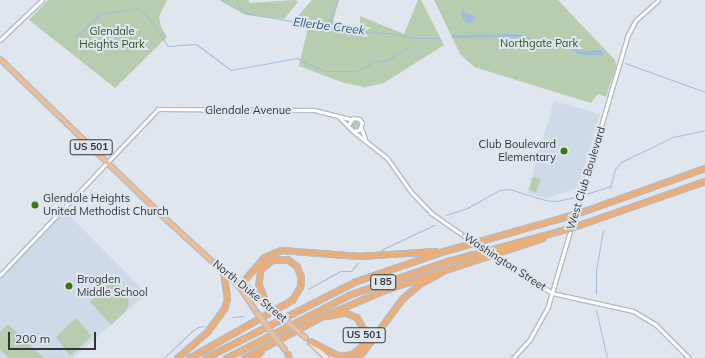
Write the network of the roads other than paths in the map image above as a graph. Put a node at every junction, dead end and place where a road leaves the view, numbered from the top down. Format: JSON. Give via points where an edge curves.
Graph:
{"nodes":[{"id":1,"x":42,"y":0,"type":"edge"},
{"id":2,"x":658,"y":0,"type":"edge"},
{"id":3,"x":0,"y":40,"type":"edge"},
{"id":4,"x":0,"y":59,"type":"edge"},
{"id":5,"x":338,"y":116,"type":"junction"},
{"id":6,"x":351,"y":119,"type":"junction"},
{"id":7,"x":348,"y":126,"type":"junction"},
{"id":8,"x":361,"y":128,"type":"junction"},
{"id":9,"x":354,"y":132,"type":"junction"},
{"id":10,"x":365,"y":139,"type":"junction"},
{"id":11,"x":107,"y":162,"type":"junction"},
{"id":12,"x":705,"y":168,"type":"edge"},
{"id":13,"x":705,"y":181,"type":"edge"},
{"id":14,"x":551,"y":234,"type":"junction"},
{"id":15,"x":444,"y":251,"type":"junction"},
{"id":16,"x":453,"y":266,"type":"junction"},
{"id":17,"x":223,"y":271,"type":"junction"},
{"id":18,"x":0,"y":275,"type":"edge"},
{"id":19,"x":239,"y":286,"type":"junction"},
{"id":20,"x":552,"y":292,"type":"junction"},
{"id":21,"x":267,"y":305,"type":"junction"},
{"id":22,"x":309,"y":324,"type":"junction"},
{"id":23,"x":308,"y":340,"type":"junction"},
{"id":24,"x":266,"y":347,"type":"junction"},
{"id":25,"x":288,"y":355,"type":"edge"},
{"id":26,"x":176,"y":358,"type":"edge"},
{"id":27,"x":189,"y":358,"type":"edge"},
{"id":28,"x":205,"y":358,"type":"edge"},
{"id":29,"x":226,"y":358,"type":"edge"},
{"id":30,"x":244,"y":358,"type":"edge"},
{"id":31,"x":254,"y":358,"type":"edge"},
{"id":32,"x":327,"y":358,"type":"edge"},
{"id":33,"x":358,"y":358,"type":"edge"},
{"id":34,"x":513,"y":358,"type":"edge"},
{"id":35,"x":688,"y":358,"type":"edge"}],
"edges":[{"from":1,"to":3,"type":"street"},
{"from":2,"to":20,"type":"street","name":"West Club Boulevard","via":[[635,21],[628,35]]},
{"from":4,"to":11,"type":"highway","name":"North Duke Street","number":"US 501"},
{"from":5,"to":6,"type":"street","name":"Glendale Avenue"},
{"from":5,"to":7,"type":"street"},
{"from":5,"to":11,"type":"street","name":"Glendale Avenue","via":[[314,110],[158,110]]},
{"from":6,"to":7,"type":"street"},
{"from":6,"to":8,"type":"street","via":[[360,119]]},
{"from":7,"to":9,"type":"street"},
{"from":8,"to":9,"type":"street"},
{"from":8,"to":10,"type":"street","name":"Washington Street"},
{"from":9,"to":10,"type":"street","name":"Washington Street"},
{"from":10,"to":20,"type":"street","name":"Washington Street","bridge":true,"via":[[392,164],[424,207],[464,236]]},
{"from":11,"to":17,"type":"highway","name":"North Duke Street","number":"US 501"},
{"from":11,"to":18,"type":"street"},
{"from":12,"to":15,"type":"highway","number":"I 85","bridge":true,"via":[[587,210]]},
{"from":13,"to":14,"type":"highway","number":"I 85","bridge":true},
{"from":14,"to":16,"type":"highway","via":[[528,244]]},
{"from":14,"to":29,"type":"highway","number":"I 85","via":[[448,261],[349,295]]},
{"from":15,"to":19,"type":"highway","via":[[374,257],[281,250],[264,257]]},
{"from":15,"to":28,"type":"highway","number":"I 85","via":[[354,282]]},
{"from":16,"to":22,"type":"highway","via":[[382,291]]},
{"from":16,"to":33,"type":"highway","via":[[410,291]]},
{"from":17,"to":19,"type":"highway","name":"North Duke Street","number":"US 501"},
{"from":17,"to":26,"type":"highway","via":[[227,299],[224,309],[207,332]]},
{"from":19,"to":21,"type":"highway","name":"North Duke Street","number":"US 501","via":[[247,287]]},
{"from":19,"to":25,"type":"highway","number":"US 501","bridge":true},
{"from":20,"to":34,"type":"street","name":"West Club Boulevard","via":[[540,324]]},
{"from":20,"to":35,"type":"street","name":"Washington Street","via":[[633,311],[656,325]]},
{"from":21,"to":23,"type":"highway","name":"North Duke Street","number":"US 501","bridge":true},
{"from":21,"to":27,"type":"highway","via":[[259,284],[261,269],[273,260],[288,260],[299,270],[301,278],[300,287],[292,300]]},
{"from":22,"to":23,"type":"highway","number":"US 501","via":[[345,313],[359,320],[365,334],[359,349],[344,357],[328,352],[316,342]]},
{"from":22,"to":24,"type":"highway","number":"US 501"},
{"from":23,"to":32,"type":"main road","name":"North Duke Street"},
{"from":24,"to":30,"type":"highway","number":"US 501"},
{"from":24,"to":31,"type":"highway"}]}
